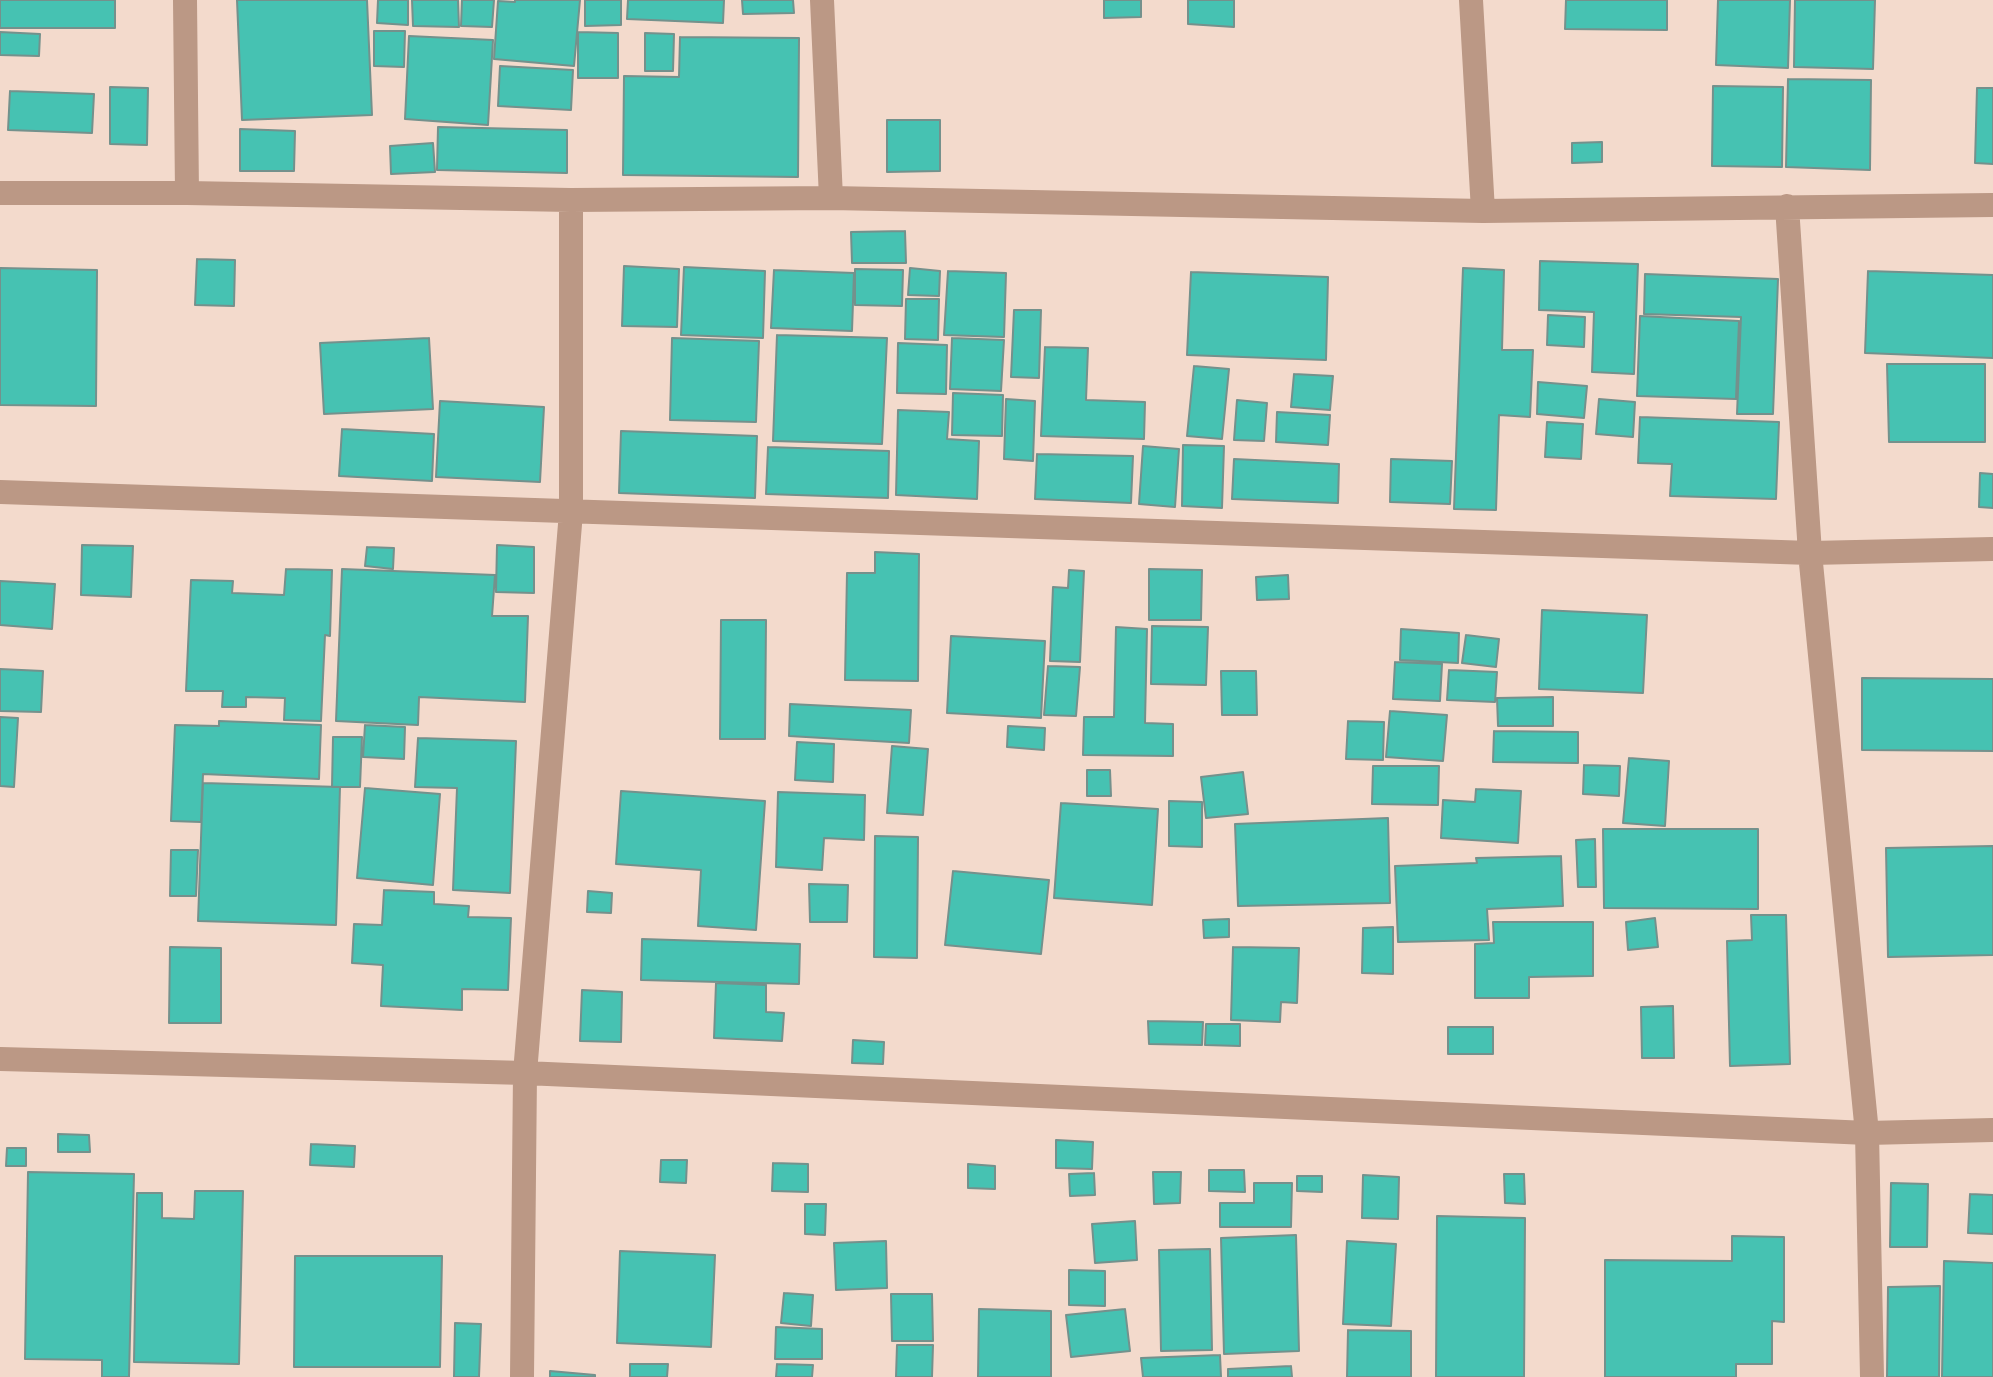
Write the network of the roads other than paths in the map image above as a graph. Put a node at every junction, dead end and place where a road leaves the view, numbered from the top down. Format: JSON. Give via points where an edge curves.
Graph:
{"nodes":[{"id":1,"x":185,"y":0,"type":"edge"},
{"id":2,"x":822,"y":0,"type":"edge"},
{"id":3,"x":1471,"y":0,"type":"edge"},
{"id":4,"x":0,"y":193,"type":"edge"},
{"id":5,"x":187,"y":193,"type":"junction"},
{"id":6,"x":831,"y":198,"type":"junction"},
{"id":7,"x":571,"y":200,"type":"junction"},
{"id":8,"x":1993,"y":205,"type":"edge"},
{"id":9,"x":1787,"y":206,"type":"junction"},
{"id":10,"x":1483,"y":211,"type":"junction"},
{"id":11,"x":0,"y":492,"type":"edge"},
{"id":12,"x":571,"y":512,"type":"junction"},
{"id":13,"x":1993,"y":549,"type":"edge"},
{"id":14,"x":1810,"y":553,"type":"junction"},
{"id":15,"x":0,"y":1059,"type":"edge"},
{"id":16,"x":525,"y":1073,"type":"junction"},
{"id":17,"x":1993,"y":1130,"type":"edge"},
{"id":18,"x":1867,"y":1133,"type":"junction"},
{"id":19,"x":522,"y":1377,"type":"edge"},
{"id":20,"x":1872,"y":1377,"type":"edge"}],
"edges":[{"from":1,"to":5,"type":"street"},
{"from":2,"to":6,"type":"street"},
{"from":3,"to":10,"type":"street"},
{"from":4,"to":5,"type":"street"},
{"from":5,"to":7,"type":"street"},
{"from":6,"to":7,"type":"street"},
{"from":6,"to":10,"type":"street"},
{"from":7,"to":12,"type":"street"},
{"from":8,"to":9,"type":"street"},
{"from":9,"to":10,"type":"street"},
{"from":9,"to":14,"type":"street"},
{"from":11,"to":12,"type":"street"},
{"from":12,"to":14,"type":"street"},
{"from":12,"to":16,"type":"street"},
{"from":13,"to":14,"type":"street"},
{"from":14,"to":18,"type":"street"},
{"from":15,"to":16,"type":"street"},
{"from":16,"to":18,"type":"street"},
{"from":16,"to":19,"type":"street"},
{"from":17,"to":18,"type":"street"},
{"from":18,"to":20,"type":"street"}]}
